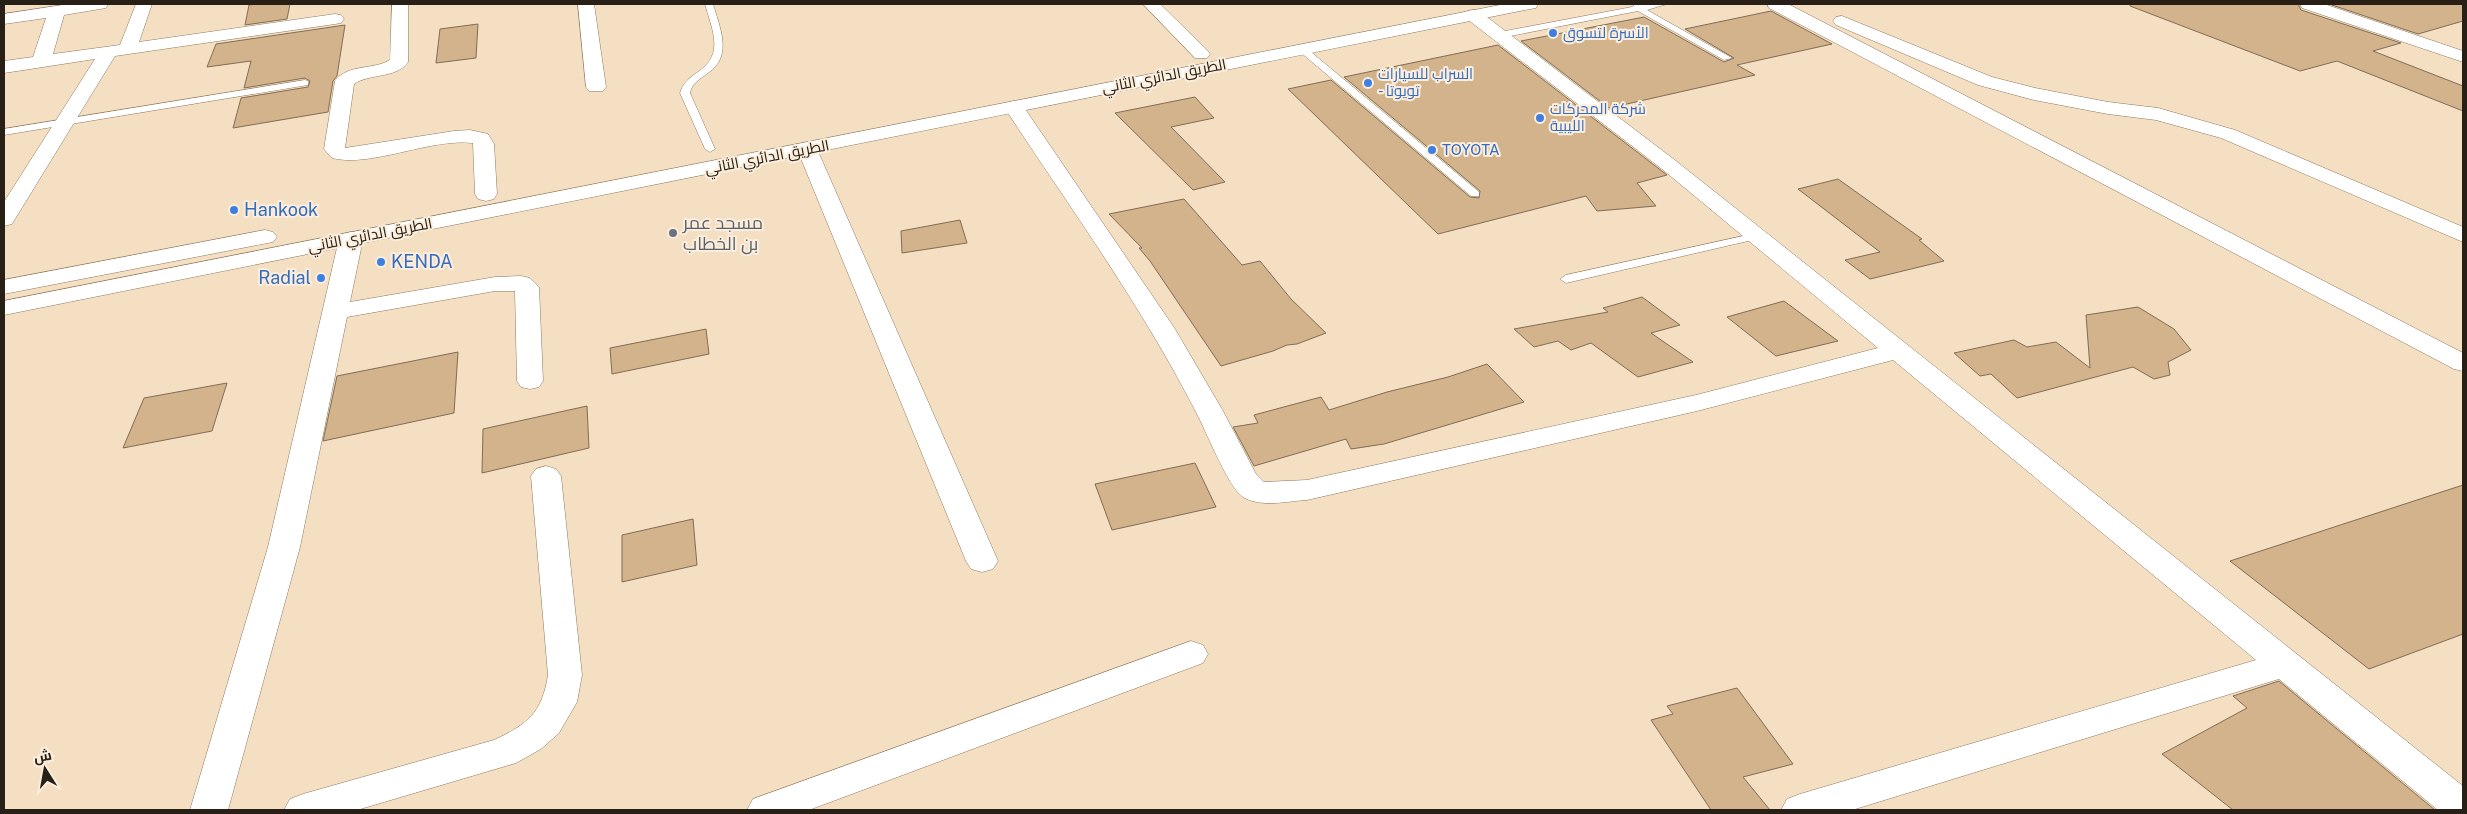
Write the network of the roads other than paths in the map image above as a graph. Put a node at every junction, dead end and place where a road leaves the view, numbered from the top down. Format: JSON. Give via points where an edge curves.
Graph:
{"nodes":[{"id":1,"x":100,"y":4,"type":"edge"},
{"id":2,"x":144,"y":4,"type":"edge"},
{"id":3,"x":400,"y":4,"type":"edge"},
{"id":4,"x":586,"y":4,"type":"edge"},
{"id":5,"x":709,"y":4,"type":"edge"},
{"id":6,"x":1150,"y":4,"type":"edge"},
{"id":7,"x":1530,"y":4,"type":"edge"},
{"id":8,"x":1663,"y":4,"type":"edge"},
{"id":9,"x":1775,"y":4,"type":"edge"},
{"id":10,"x":1804,"y":4,"type":"edge"},
{"id":11,"x":2308,"y":4,"type":"edge"},
{"id":12,"x":1635,"y":6,"type":"edge"},
{"id":13,"x":1468,"y":9,"type":"edge"},
{"id":14,"x":57,"y":11,"type":"junction"},
{"id":15,"x":4,"y":19,"type":"edge"},
{"id":16,"x":335,"y":19,"type":"dead end"},
{"id":17,"x":1500,"y":35,"type":"junction"},
{"id":18,"x":1302,"y":49,"type":"junction"},
{"id":19,"x":118,"y":51,"type":"junction"},
{"id":20,"x":1201,"y":54,"type":"junction"},
{"id":21,"x":2463,"y":57,"type":"edge"},
{"id":22,"x":1727,"y":58,"type":"dead end"},
{"id":23,"x":41,"y":62,"type":"junction"},
{"id":24,"x":4,"y":67,"type":"edge"},
{"id":25,"x":305,"y":83,"type":"dead end"},
{"id":26,"x":596,"y":87,"type":"dead end"},
{"id":27,"x":1014,"y":106,"type":"junction"},
{"id":28,"x":64,"y":123,"type":"junction"},
{"id":29,"x":4,"y":132,"type":"edge"},
{"id":30,"x":710,"y":149,"type":"junction"},
{"id":31,"x":807,"y":149,"type":"junction"},
{"id":32,"x":486,"y":194,"type":"junction"},
{"id":33,"x":1475,"y":194,"type":"dead end"},
{"id":34,"x":4,"y":219,"type":"edge"},
{"id":35,"x":2463,"y":235,"type":"edge"},
{"id":36,"x":1757,"y":236,"type":"junction"},
{"id":37,"x":351,"y":239,"type":"junction"},
{"id":38,"x":1566,"y":279,"type":"dead end"},
{"id":39,"x":4,"y":287,"type":"edge"},
{"id":40,"x":4,"y":308,"type":"edge"},
{"id":41,"x":335,"y":312,"type":"junction"},
{"id":42,"x":1898,"y":351,"type":"junction"},
{"id":43,"x":2463,"y":363,"type":"edge"},
{"id":44,"x":530,"y":381,"type":"dead end"},
{"id":45,"x":546,"y":476,"type":"dead end"},
{"id":46,"x":982,"y":561,"type":"dead end"},
{"id":47,"x":1191,"y":654,"type":"dead end"},
{"id":48,"x":2286,"y":664,"type":"junction"},
{"id":49,"x":2463,"y":808,"type":"edge"},
{"id":50,"x":208,"y":810,"type":"edge"},
{"id":51,"x":303,"y":810,"type":"edge"},
{"id":52,"x":766,"y":810,"type":"edge"},
{"id":53,"x":1800,"y":810,"type":"edge"}],
"edges":[{"from":1,"to":14,"type":"main road"},
{"from":2,"to":19,"type":"main road"},
{"from":3,"to":32,"type":"main road","via":[[400,62],[345,81],[334,149],[339,154],[350,154],[456,137],[481,138]]},
{"from":4,"to":26,"type":"main road"},
{"from":5,"to":30,"type":"lane","via":[[719,47],[717,60],[688,84],[685,94]]},
{"from":6,"to":20,"type":"main road"},
{"from":7,"to":13,"type":"main road","name":"الطريق الدائري الثاني"},
{"from":8,"to":12,"type":"lane"},
{"from":9,"to":43,"type":"main road"},
{"from":10,"to":35,"type":"main road","via":[[1985,81],[2034,94],[2158,114],[2228,134]]},
{"from":11,"to":21,"type":"main road"},
{"from":12,"to":17,"type":"lane"},
{"from":12,"to":22,"type":"lane"},
{"from":13,"to":17,"type":"main road"},
{"from":13,"to":18,"type":"main road","name":"الطريق الدائري الثاني"},
{"from":13,"to":20,"type":"main road","name":"الطريق الدائري الثاني"},
{"from":14,"to":15,"type":"main road"},
{"from":14,"to":23,"type":"main road"},
{"from":16,"to":19,"type":"main road"},
{"from":17,"to":36,"type":"main road"},
{"from":18,"to":27,"type":"main road","name":"الطريق الدائري الثاني"},
{"from":18,"to":33,"type":"lane"},
{"from":19,"to":23,"type":"main road"},
{"from":19,"to":28,"type":"main road"},
{"from":20,"to":30,"type":"main road","name":"الطريق الدائري الثاني"},
{"from":23,"to":24,"type":"main road"},
{"from":25,"to":28,"type":"lane"},
{"from":27,"to":31,"type":"main road","name":"الطريق الدائري الثاني"},
{"from":27,"to":42,"type":"main road","via":[[1162,329],[1244,479],[1254,490],[1267,493],[1307,490],[1697,403]]},
{"from":28,"to":29,"type":"lane"},
{"from":28,"to":34,"type":"main road"},
{"from":30,"to":32,"type":"main road","name":"الطريق الدائري الثاني"},
{"from":31,"to":37,"type":"main road","name":"الطريق الدائري الثاني"},
{"from":31,"to":46,"type":"main road"},
{"from":32,"to":39,"type":"main road","name":"الطريق الدائري الثاني"},
{"from":36,"to":38,"type":"lane"},
{"from":36,"to":42,"type":"main road"},
{"from":37,"to":40,"type":"main road","name":"الطريق الدائري الثاني"},
{"from":37,"to":41,"type":"main road"},
{"from":41,"to":44,"type":"main road","via":[[496,284],[521,283],[527,287]]},
{"from":41,"to":50,"type":"main road","via":[[284,546]]},
{"from":42,"to":48,"type":"main road"},
{"from":45,"to":51,"type":"main road","via":[[565,675],[558,710],[532,737],[503,752]]},
{"from":47,"to":52,"type":"main road"},
{"from":48,"to":49,"type":"main road"},
{"from":48,"to":53,"type":"main road"}]}
